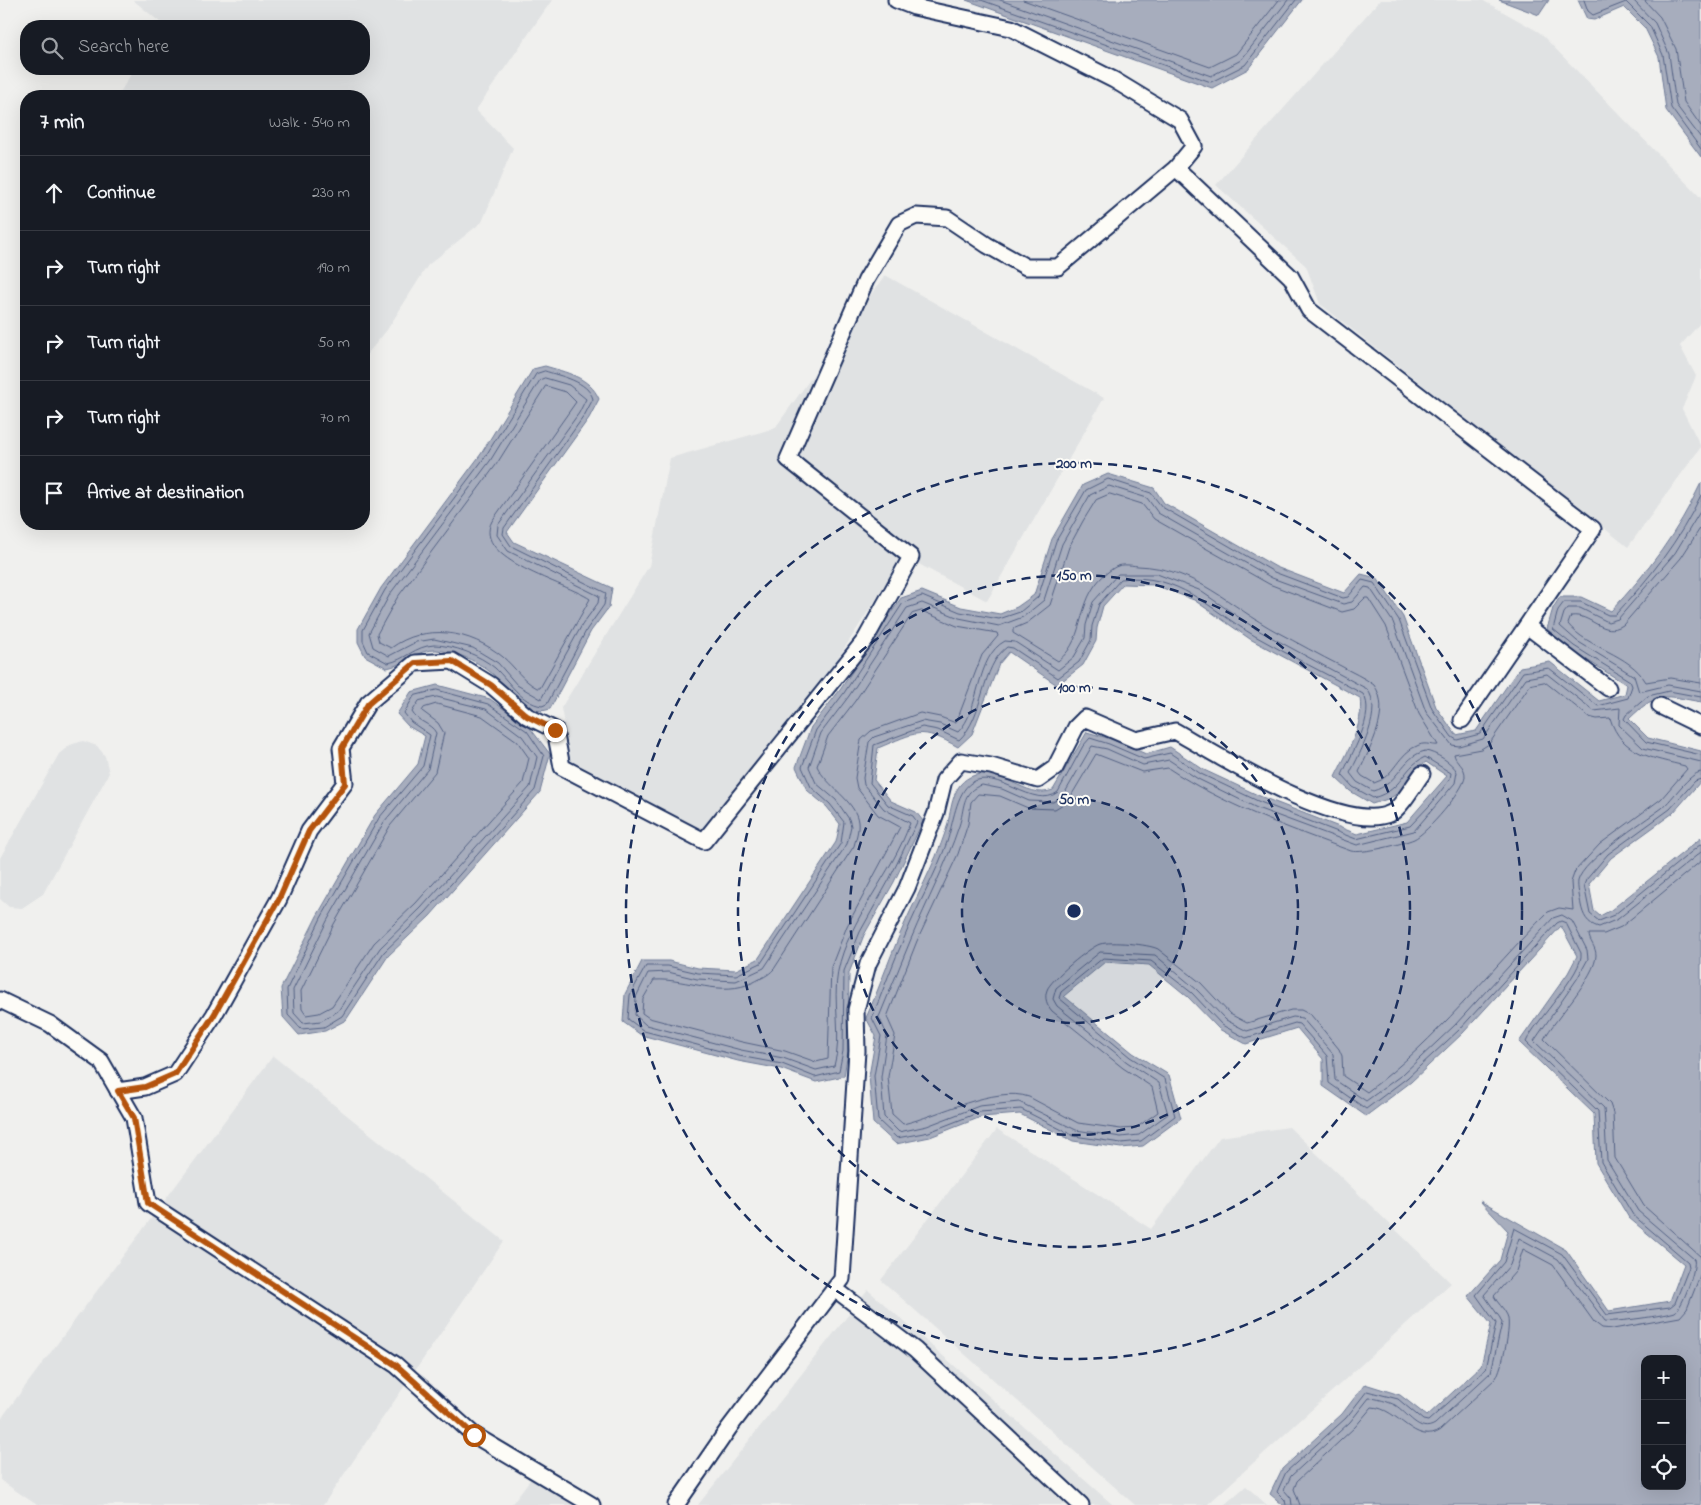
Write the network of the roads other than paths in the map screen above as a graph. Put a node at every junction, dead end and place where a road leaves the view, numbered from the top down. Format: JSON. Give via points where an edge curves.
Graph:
{"nodes":[{"id":1,"x":896,"y":0,"type":"edge"},
{"id":2,"x":1176,"y":168,"type":"junction"},
{"id":3,"x":1527,"y":626,"type":"junction"},
{"id":4,"x":1608,"y":688,"type":"dead end"},
{"id":5,"x":1660,"y":706,"type":"dead end"},
{"id":6,"x":1462,"y":720,"type":"dead end"},
{"id":7,"x":1701,"y":726,"type":"edge"},
{"id":8,"x":1422,"y":774,"type":"dead end"},
{"id":9,"x":0,"y":1000,"type":"edge"},
{"id":10,"x":118,"y":1091,"type":"junction"},
{"id":11,"x":835,"y":1289,"type":"junction"},
{"id":12,"x":592,"y":1505,"type":"edge"},
{"id":13,"x":676,"y":1505,"type":"edge"},
{"id":14,"x":1081,"y":1505,"type":"edge"}],
"edges":[{"from":1,"to":2,"type":"street","via":[[914,7],[1011,28],[1114,80],[1180,120],[1194,146]]},
{"from":2,"to":3,"type":"street","via":[[1291,277],[1309,310],[1593,529]]},
{"from":2,"to":10,"type":"street","via":[[1058,267],[1026,267],[947,218],[916,216],[899,224],[866,280],[788,459],[911,557],[865,640],[704,841],[562,767],[555,730],[527,716],[491,685],[452,661],[415,663],[368,704],[342,748],[345,784],[309,831],[279,899],[214,1015],[175,1074],[145,1087]]},
{"from":3,"to":4,"type":"street"},
{"from":3,"to":6,"type":"street"},
{"from":5,"to":7,"type":"street"},
{"from":8,"to":11,"type":"street","via":[[1393,812],[1377,818],[1324,809],[1248,773],[1175,731],[1136,740],[1085,718],[1076,727],[1055,768],[1038,780],[962,760],[944,780],[936,813],[907,888],[868,964],[856,1010],[857,1051],[842,1279]]},
{"from":9,"to":10,"type":"street","via":[[50,1024],[101,1061]]},
{"from":10,"to":12,"type":"street","via":[[134,1118],[148,1203],[396,1365],[474,1435]]},
{"from":11,"to":13,"type":"street","via":[[729,1428]]},
{"from":11,"to":14,"type":"street","via":[[915,1350]]}]}
